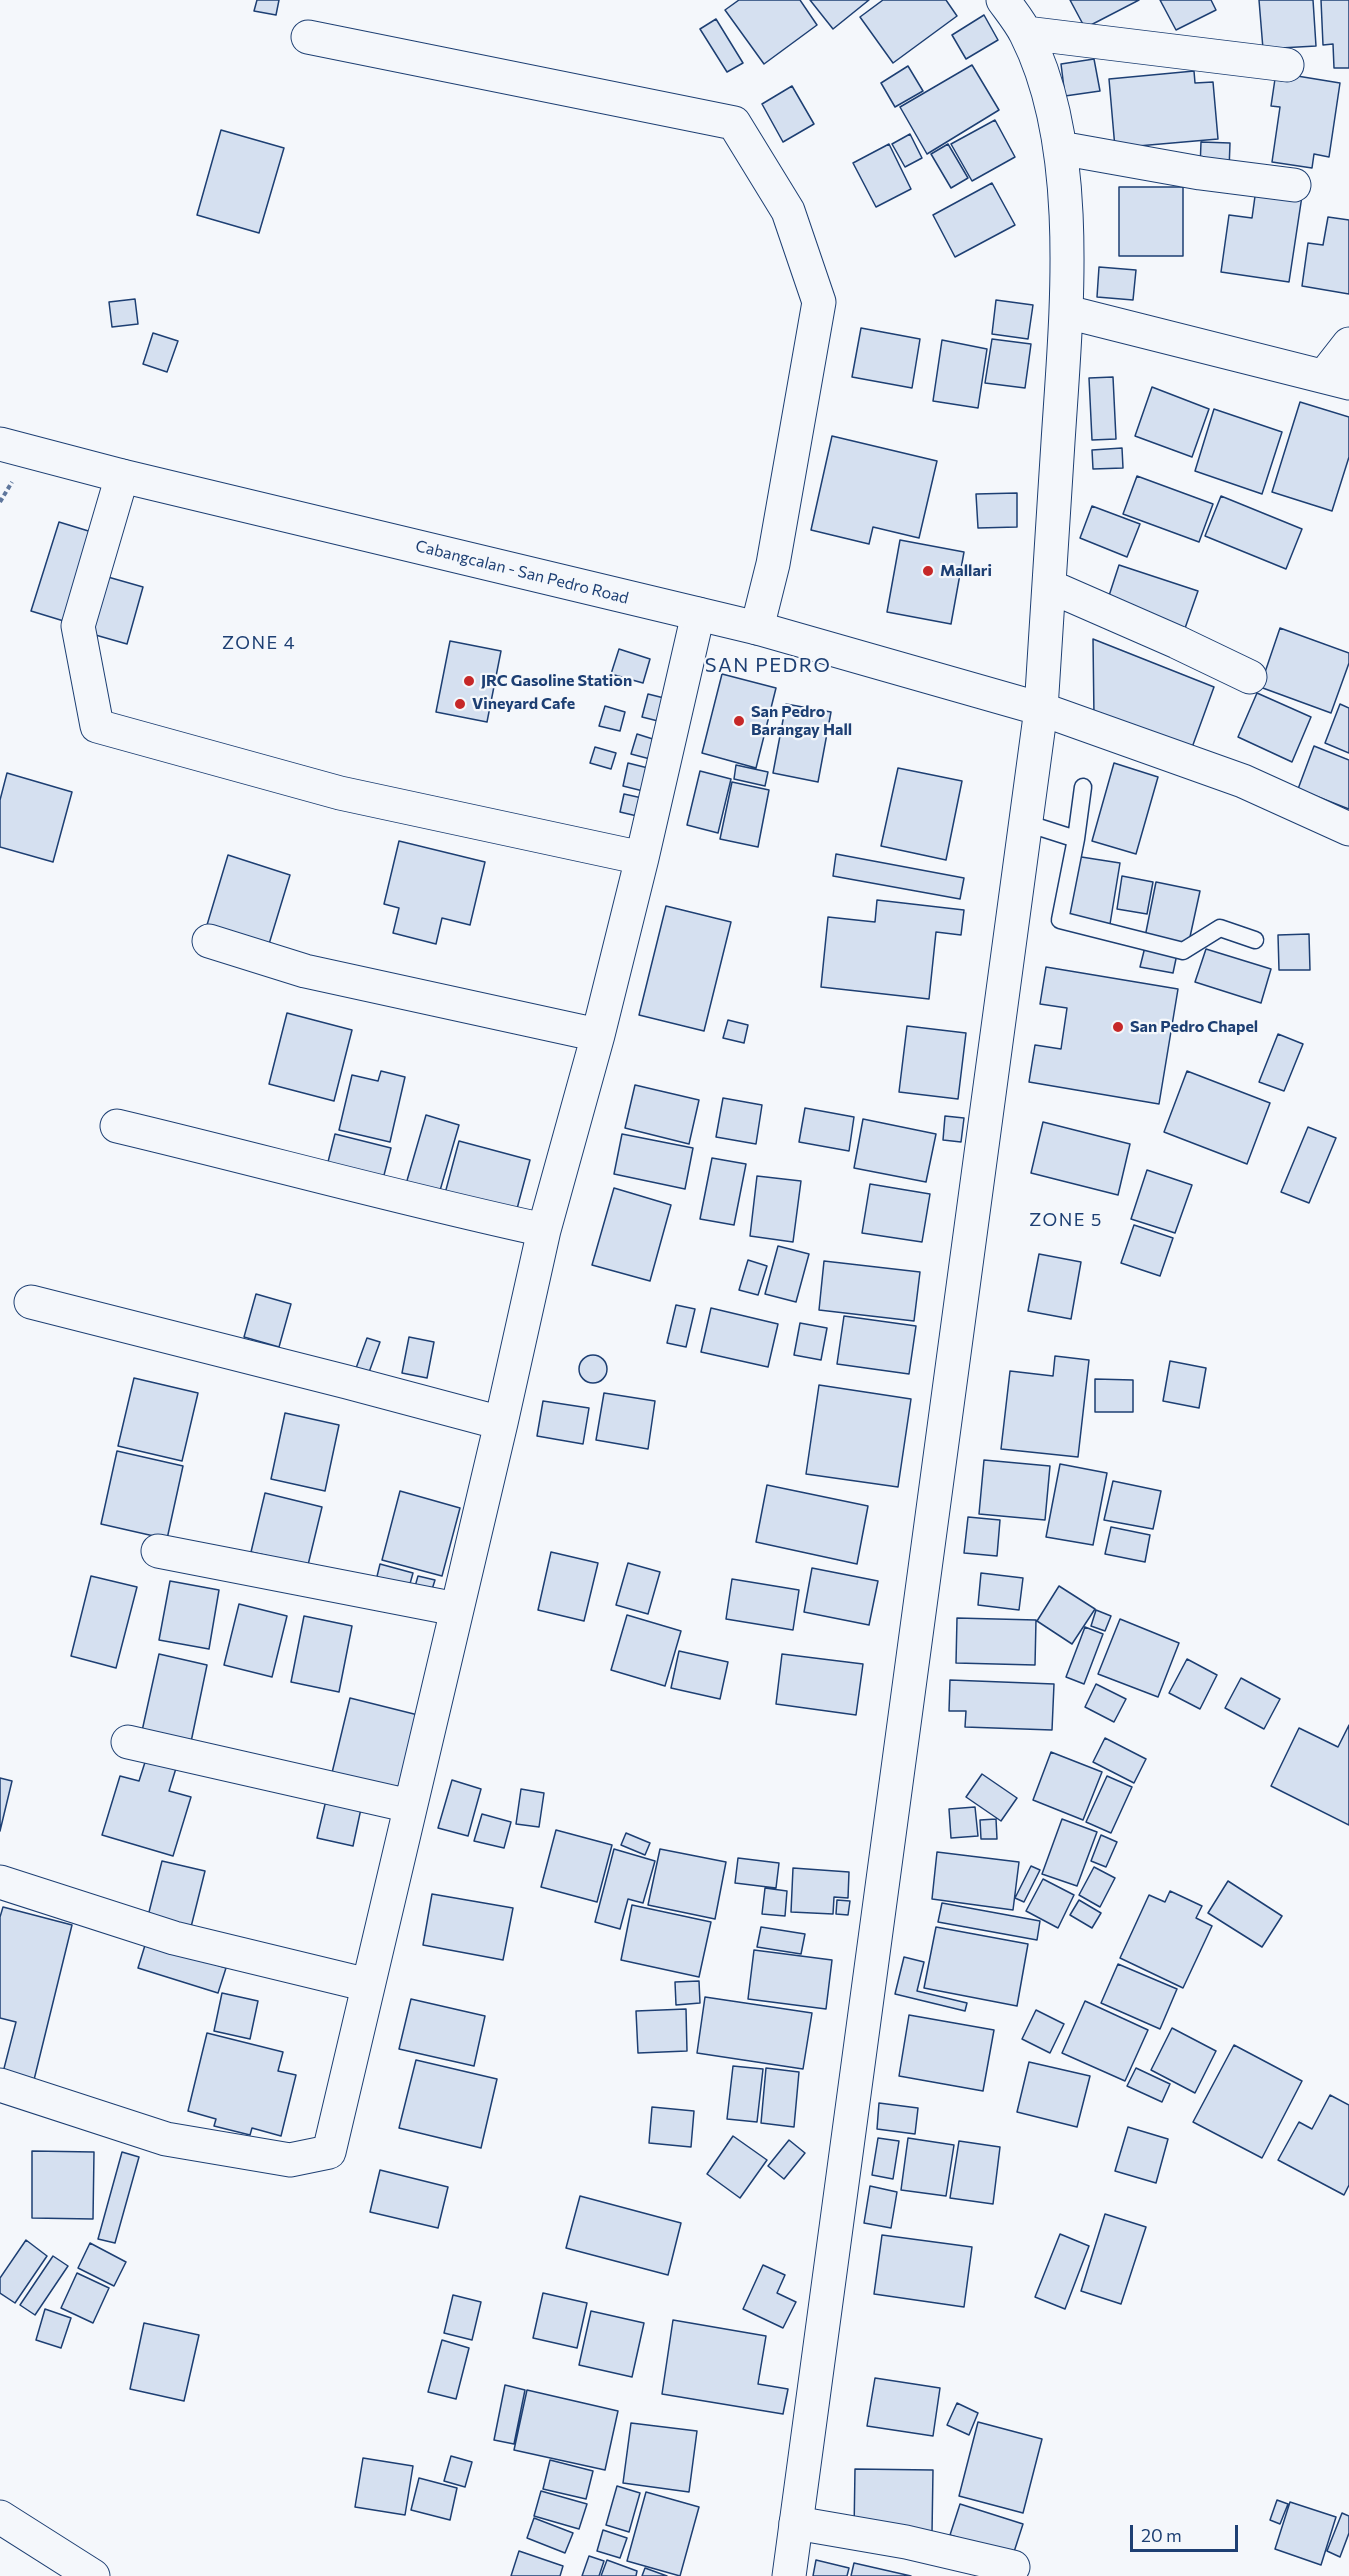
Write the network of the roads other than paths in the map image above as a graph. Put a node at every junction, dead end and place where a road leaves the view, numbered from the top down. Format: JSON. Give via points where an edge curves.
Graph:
{"nodes":[{"id":1,"x":1004,"y":0,"type":"edge"},
{"id":2,"x":1026,"y":33,"type":"junction"},
{"id":3,"x":308,"y":37,"type":"dead end"},
{"id":4,"x":1287,"y":65,"type":"dead end"},
{"id":5,"x":1060,"y":148,"type":"junction"},
{"id":6,"x":1294,"y":185,"type":"dead end"},
{"id":7,"x":1067,"y":312,"type":"junction"},
{"id":8,"x":1349,"y":344,"type":"edge"},
{"id":9,"x":1337,"y":379,"type":"edge"},
{"id":10,"x":0,"y":444,"type":"edge"},
{"id":11,"x":122,"y":476,"type":"junction"},
{"id":12,"x":1049,"y":586,"type":"junction"},
{"id":13,"x":698,"y":614,"type":"junction"},
{"id":14,"x":757,"y":628,"type":"junction"},
{"id":15,"x":1250,"y":677,"type":"dead end"},
{"id":16,"x":1041,"y":709,"type":"junction"},
{"id":17,"x":1083,"y":787,"type":"dead end"},
{"id":18,"x":1026,"y":823,"type":"junction"},
{"id":19,"x":1349,"y":829,"type":"edge"},
{"id":20,"x":1076,"y":839,"type":"junction"},
{"id":21,"x":642,"y":858,"type":"junction"},
{"id":22,"x":1256,"y":940,"type":"dead end"},
{"id":23,"x":209,"y":941,"type":"dead end"},
{"id":24,"x":598,"y":1035,"type":"junction"},
{"id":25,"x":117,"y":1126,"type":"dead end"},
{"id":26,"x":544,"y":1230,"type":"junction"},
{"id":27,"x":31,"y":1302,"type":"dead end"},
{"id":28,"x":501,"y":1423,"type":"junction"},
{"id":29,"x":158,"y":1551,"type":"dead end"},
{"id":30,"x":456,"y":1609,"type":"junction"},
{"id":31,"x":128,"y":1742,"type":"dead end"},
{"id":32,"x":410,"y":1806,"type":"junction"},
{"id":33,"x":0,"y":1882,"type":"edge"},
{"id":34,"x":368,"y":1985,"type":"junction"},
{"id":35,"x":0,"y":2085,"type":"edge"},
{"id":36,"x":0,"y":2517,"type":"edge"},
{"id":37,"x":796,"y":2523,"type":"junction"},
{"id":38,"x":1013,"y":2567,"type":"dead end"},
{"id":39,"x":93,"y":2576,"type":"edge"},
{"id":40,"x":789,"y":2576,"type":"edge"}],
"edges":[{"from":1,"to":2,"type":"street"},
{"from":2,"to":4,"type":"street"},
{"from":2,"to":5,"type":"street","via":[[1047,89]]},
{"from":3,"to":14,"type":"street","via":[[734,123],[788,211],[819,302],[773,564]]},
{"from":5,"to":6,"type":"street"},
{"from":5,"to":7,"type":"street","via":[[1066,216]]},
{"from":7,"to":9,"type":"street"},
{"from":7,"to":12,"type":"street"},
{"from":8,"to":9,"type":"street"},
{"from":10,"to":11,"type":"street","name":"Cabangcalan - San Pedro Road"},
{"from":11,"to":13,"type":"street","name":"Cabangcalan - San Pedro Road"},
{"from":11,"to":21,"type":"street","via":[[78,626],[97,726],[340,793]]},
{"from":12,"to":15,"type":"street"},
{"from":12,"to":16,"type":"street"},
{"from":13,"to":14,"type":"street","name":"Cabangcalan - San Pedro Road"},
{"from":13,"to":21,"type":"street"},
{"from":14,"to":16,"type":"street","name":"Cabangcalan - San Pedro Road"},
{"from":16,"to":18,"type":"street"},
{"from":16,"to":19,"type":"street","name":"Cabangcalan - San Pedro Road","via":[[1243,781]]},
{"from":17,"to":20,"type":"lane"},
{"from":18,"to":20,"type":"lane"},
{"from":18,"to":37,"type":"street"},
{"from":20,"to":22,"type":"lane","via":[[1059,920],[1183,951],[1220,928]]},
{"from":21,"to":24,"type":"street"},
{"from":23,"to":24,"type":"street","via":[[305,971]]},
{"from":24,"to":26,"type":"street"},
{"from":25,"to":26,"type":"street"},
{"from":26,"to":28,"type":"street"},
{"from":27,"to":28,"type":"street"},
{"from":28,"to":30,"type":"street"},
{"from":29,"to":30,"type":"street"},
{"from":30,"to":32,"type":"street"},
{"from":31,"to":32,"type":"street"},
{"from":32,"to":34,"type":"street"},
{"from":33,"to":34,"type":"street","via":[[174,1938]]},
{"from":34,"to":35,"type":"street","via":[[329,2152],[290,2160],[166,2139]]},
{"from":36,"to":39,"type":"street"},
{"from":37,"to":38,"type":"street","via":[[906,2542]]},
{"from":37,"to":40,"type":"street"}]}
